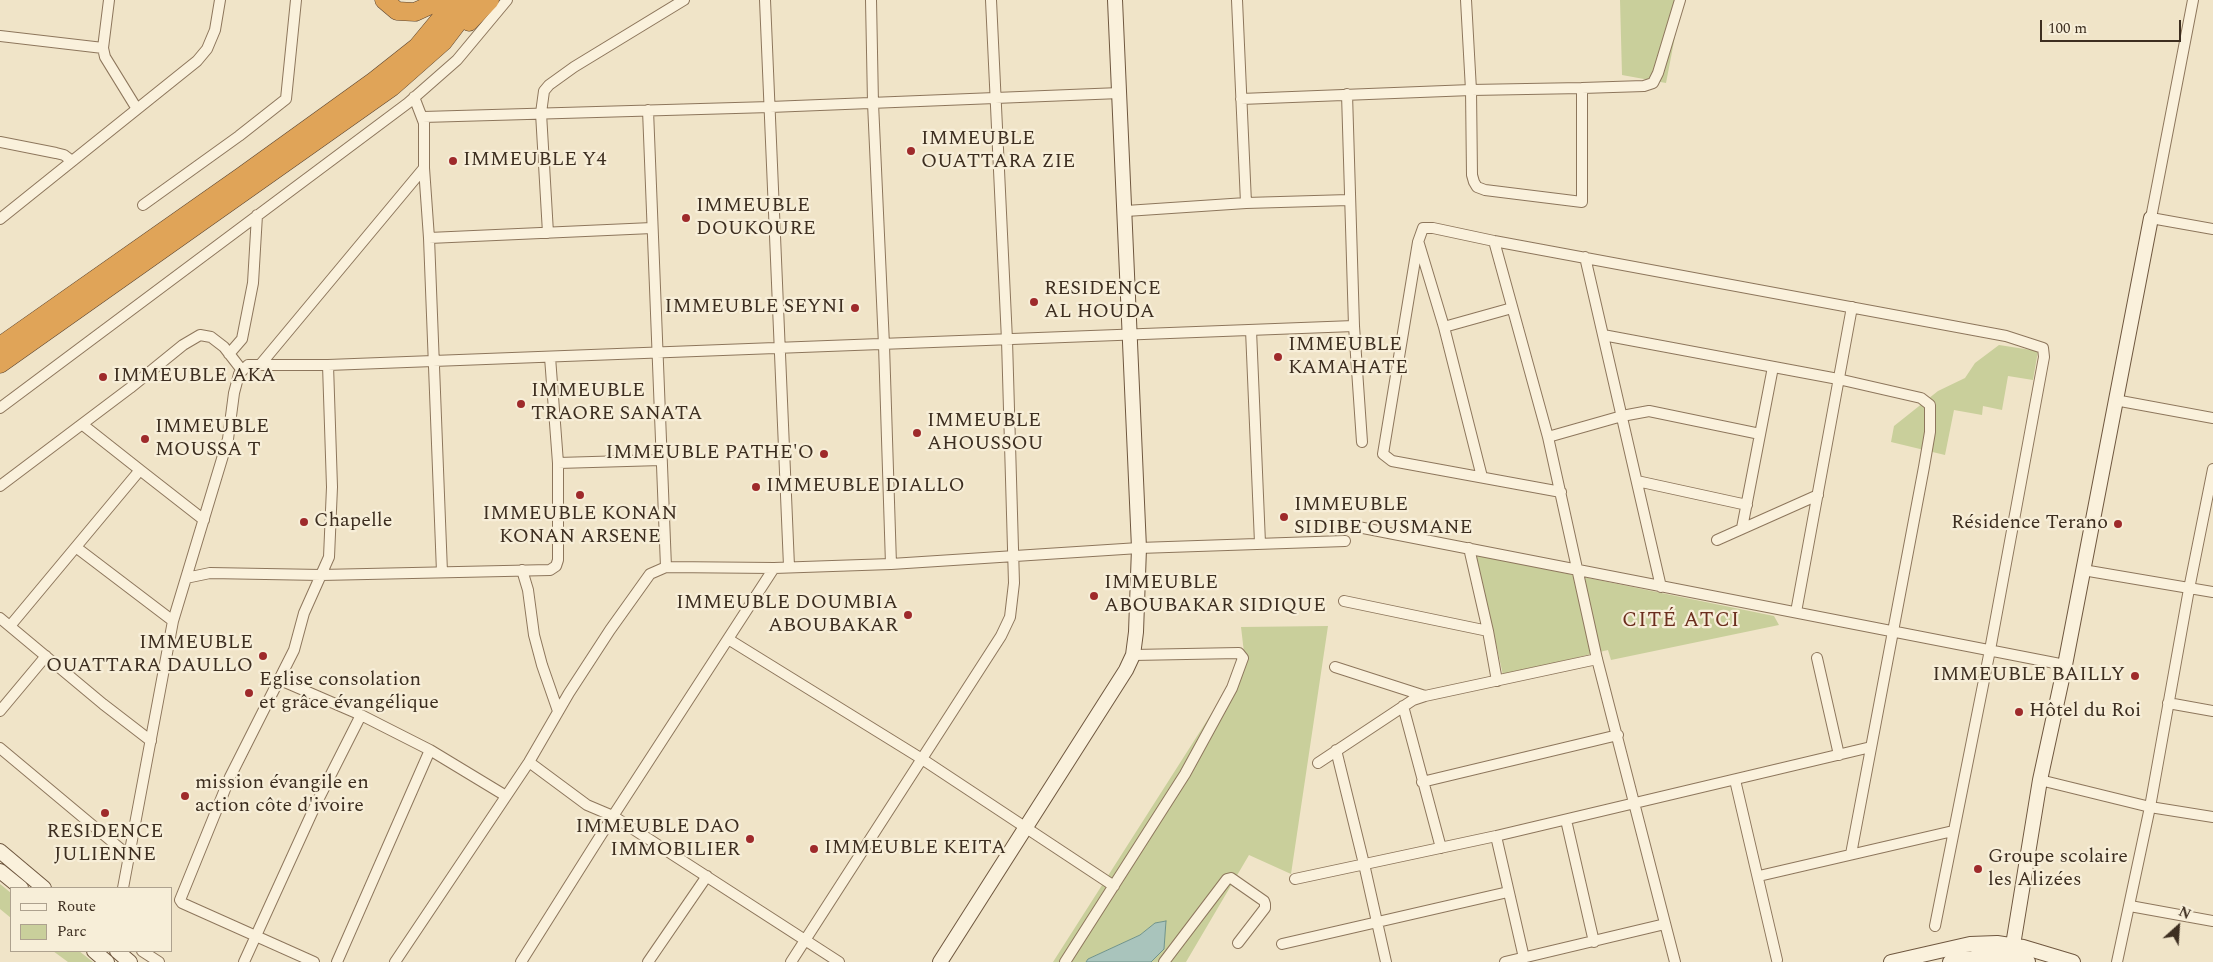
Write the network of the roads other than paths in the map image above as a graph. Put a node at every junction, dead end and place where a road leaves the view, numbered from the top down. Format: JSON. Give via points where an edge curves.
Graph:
{"nodes":[{"id":1,"x":109,"y":0,"type":"edge"},
{"id":2,"x":220,"y":0,"type":"edge"},
{"id":3,"x":296,"y":0,"type":"edge"},
{"id":4,"x":384,"y":0,"type":"edge"},
{"id":5,"x":440,"y":0,"type":"edge"},
{"id":6,"x":456,"y":0,"type":"edge"},
{"id":7,"x":475,"y":0,"type":"edge"},
{"id":8,"x":490,"y":0,"type":"edge"},
{"id":9,"x":507,"y":0,"type":"edge"},
{"id":10,"x":684,"y":0,"type":"edge"},
{"id":11,"x":765,"y":0,"type":"edge"},
{"id":12,"x":871,"y":0,"type":"edge"},
{"id":13,"x":991,"y":0,"type":"edge"},
{"id":14,"x":1115,"y":0,"type":"edge"},
{"id":15,"x":1237,"y":0,"type":"edge"},
{"id":16,"x":1466,"y":0,"type":"edge"},
{"id":17,"x":1680,"y":0,"type":"edge"},
{"id":18,"x":2193,"y":0,"type":"edge"},
{"id":19,"x":0,"y":36,"type":"edge"},
{"id":20,"x":443,"y":42,"type":"junction"},
{"id":21,"x":103,"y":48,"type":"junction"},
{"id":22,"x":1582,"y":88,"type":"junction"},
{"id":23,"x":1472,"y":90,"type":"junction"},
{"id":24,"x":1120,"y":93,"type":"junction"},
{"id":25,"x":1348,"y":94,"type":"junction"},
{"id":26,"x":414,"y":98,"type":"junction"},
{"id":27,"x":996,"y":98,"type":"junction"},
{"id":28,"x":1241,"y":99,"type":"junction"},
{"id":29,"x":873,"y":103,"type":"junction"},
{"id":30,"x":770,"y":107,"type":"junction"},
{"id":31,"x":137,"y":109,"type":"junction"},
{"id":32,"x":648,"y":110,"type":"junction"},
{"id":33,"x":541,"y":113,"type":"junction"},
{"id":34,"x":423,"y":117,"type":"junction"},
{"id":35,"x":0,"y":142,"type":"edge"},
{"id":36,"x":72,"y":162,"type":"junction"},
{"id":37,"x":424,"y":168,"type":"junction"},
{"id":38,"x":1350,"y":200,"type":"junction"},
{"id":39,"x":1246,"y":203,"type":"junction"},
{"id":40,"x":142,"y":205,"type":"dead end"},
{"id":41,"x":1126,"y":211,"type":"junction"},
{"id":42,"x":257,"y":216,"type":"junction"},
{"id":43,"x":2151,"y":218,"type":"junction"},
{"id":44,"x":0,"y":219,"type":"edge"},
{"id":45,"x":652,"y":228,"type":"junction"},
{"id":46,"x":2213,"y":229,"type":"edge"},
{"id":47,"x":548,"y":233,"type":"junction"},
{"id":48,"x":430,"y":238,"type":"junction"},
{"id":49,"x":1494,"y":241,"type":"junction"},
{"id":50,"x":1418,"y":242,"type":"junction"},
{"id":51,"x":1585,"y":257,"type":"junction"},
{"id":52,"x":1852,"y":307,"type":"junction"},
{"id":53,"x":1512,"y":308,"type":"junction"},
{"id":54,"x":1354,"y":326,"type":"junction"},
{"id":55,"x":1444,"y":327,"type":"junction"},
{"id":56,"x":1251,"y":330,"type":"junction"},
{"id":57,"x":1128,"y":334,"type":"junction"},
{"id":58,"x":1603,"y":335,"type":"junction"},
{"id":59,"x":1007,"y":340,"type":"junction"},
{"id":60,"x":884,"y":345,"type":"junction"},
{"id":61,"x":0,"y":346,"type":"edge"},
{"id":62,"x":780,"y":347,"type":"junction"},
{"id":63,"x":658,"y":352,"type":"junction"},
{"id":64,"x":229,"y":354,"type":"junction"},
{"id":65,"x":550,"y":356,"type":"junction"},
{"id":66,"x":434,"y":361,"type":"junction"},
{"id":67,"x":0,"y":364,"type":"edge"},
{"id":68,"x":260,"y":365,"type":"junction"},
{"id":69,"x":328,"y":365,"type":"junction"},
{"id":70,"x":1773,"y":367,"type":"junction"},
{"id":71,"x":241,"y":369,"type":"junction"},
{"id":72,"x":1838,"y":379,"type":"junction"},
{"id":73,"x":2115,"y":400,"type":"junction"},
{"id":74,"x":0,"y":408,"type":"edge"},
{"id":75,"x":1622,"y":416,"type":"junction"},
{"id":76,"x":2213,"y":418,"type":"edge"},
{"id":77,"x":83,"y":425,"type":"junction"},
{"id":78,"x":1760,"y":434,"type":"junction"},
{"id":79,"x":1548,"y":437,"type":"junction"},
{"id":80,"x":1362,"y":442,"type":"dead end"},
{"id":81,"x":661,"y":460,"type":"junction"},
{"id":82,"x":558,"y":463,"type":"junction"},
{"id":83,"x":2213,"y":469,"type":"edge"},
{"id":84,"x":140,"y":470,"type":"junction"},
{"id":85,"x":1482,"y":477,"type":"junction"},
{"id":86,"x":1637,"y":481,"type":"junction"},
{"id":87,"x":0,"y":486,"type":"edge"},
{"id":88,"x":1561,"y":492,"type":"junction"},
{"id":89,"x":1818,"y":495,"type":"junction"},
{"id":90,"x":1747,"y":505,"type":"junction"},
{"id":91,"x":204,"y":520,"type":"junction"},
{"id":92,"x":1358,"y":526,"type":"dead end"},
{"id":93,"x":1742,"y":528,"type":"junction"},
{"id":94,"x":1716,"y":540,"type":"dead end"},
{"id":95,"x":1345,"y":541,"type":"dead end"},
{"id":96,"x":1260,"y":543,"type":"junction"},
{"id":97,"x":77,"y":548,"type":"junction"},
{"id":98,"x":1139,"y":548,"type":"junction"},
{"id":99,"x":1469,"y":548,"type":"junction"},
{"id":100,"x":1012,"y":556,"type":"junction"},
{"id":101,"x":891,"y":564,"type":"junction"},
{"id":102,"x":790,"y":566,"type":"junction"},
{"id":103,"x":666,"y":568,"type":"junction"},
{"id":104,"x":774,"y":568,"type":"junction"},
{"id":105,"x":522,"y":570,"type":"junction"},
{"id":106,"x":1578,"y":570,"type":"junction"},
{"id":107,"x":2083,"y":570,"type":"junction"},
{"id":108,"x":442,"y":572,"type":"junction"},
{"id":109,"x":321,"y":575,"type":"junction"},
{"id":110,"x":186,"y":578,"type":"junction"},
{"id":111,"x":1662,"y":587,"type":"junction"},
{"id":112,"x":2189,"y":588,"type":"junction"},
{"id":113,"x":2213,"y":592,"type":"edge"},
{"id":114,"x":1344,"y":601,"type":"dead end"},
{"id":115,"x":1796,"y":612,"type":"junction"},
{"id":116,"x":0,"y":618,"type":"edge"},
{"id":117,"x":173,"y":621,"type":"junction"},
{"id":118,"x":10,"y":626,"type":"junction"},
{"id":119,"x":1488,"y":631,"type":"junction"},
{"id":120,"x":1893,"y":631,"type":"junction"},
{"id":121,"x":728,"y":639,"type":"junction"},
{"id":122,"x":1990,"y":650,"type":"junction"},
{"id":123,"x":1133,"y":655,"type":"junction"},
{"id":124,"x":46,"y":656,"type":"junction"},
{"id":125,"x":1597,"y":658,"type":"junction"},
{"id":126,"x":1816,"y":658,"type":"dead end"},
{"id":127,"x":2065,"y":665,"type":"junction"},
{"id":128,"x":1335,"y":667,"type":"dead end"},
{"id":129,"x":280,"y":680,"type":"junction"},
{"id":130,"x":1497,"y":681,"type":"junction"},
{"id":131,"x":1425,"y":696,"type":"junction"},
{"id":132,"x":2168,"y":703,"type":"junction"},
{"id":133,"x":1403,"y":706,"type":"junction"},
{"id":134,"x":558,"y":710,"type":"junction"},
{"id":135,"x":0,"y":711,"type":"edge"},
{"id":136,"x":2213,"y":711,"type":"edge"},
{"id":137,"x":361,"y":715,"type":"junction"},
{"id":138,"x":1618,"y":735,"type":"junction"},
{"id":139,"x":152,"y":741,"type":"junction"},
{"id":140,"x":1871,"y":747,"type":"junction"},
{"id":141,"x":0,"y":748,"type":"edge"},
{"id":142,"x":430,"y":750,"type":"junction"},
{"id":143,"x":1336,"y":750,"type":"junction"},
{"id":144,"x":1839,"y":755,"type":"junction"},
{"id":145,"x":922,"y":759,"type":"junction"},
{"id":146,"x":529,"y":762,"type":"junction"},
{"id":147,"x":1318,"y":763,"type":"dead end"},
{"id":148,"x":1735,"y":780,"type":"junction"},
{"id":149,"x":2040,"y":780,"type":"junction"},
{"id":150,"x":1422,"y":782,"type":"junction"},
{"id":151,"x":506,"y":796,"type":"junction"},
{"id":152,"x":1635,"y":802,"type":"junction"},
{"id":153,"x":2150,"y":807,"type":"junction"},
{"id":154,"x":613,"y":816,"type":"junction"},
{"id":155,"x":2213,"y":817,"type":"edge"},
{"id":156,"x":1566,"y":820,"type":"junction"},
{"id":157,"x":1026,"y":829,"type":"junction"},
{"id":158,"x":1953,"y":831,"type":"junction"},
{"id":159,"x":1496,"y":836,"type":"junction"},
{"id":160,"x":1441,"y":848,"type":"junction"},
{"id":161,"x":0,"y":851,"type":"edge"},
{"id":162,"x":1851,"y":854,"type":"junction"},
{"id":163,"x":128,"y":855,"type":"junction"},
{"id":164,"x":1364,"y":864,"type":"junction"},
{"id":165,"x":0,"y":870,"type":"edge"},
{"id":166,"x":707,"y":876,"type":"junction"},
{"id":167,"x":1759,"y":876,"type":"junction"},
{"id":168,"x":1295,"y":879,"type":"dead end"},
{"id":169,"x":1114,"y":886,"type":"junction"},
{"id":170,"x":20,"y":887,"type":"edge"},
{"id":171,"x":43,"y":887,"type":"edge"},
{"id":172,"x":123,"y":887,"type":"edge"},
{"id":173,"x":1508,"y":892,"type":"junction"},
{"id":174,"x":2130,"y":906,"type":"junction"},
{"id":175,"x":2213,"y":921,"type":"edge"},
{"id":176,"x":1376,"y":922,"type":"junction"},
{"id":177,"x":1666,"y":924,"type":"junction"},
{"id":178,"x":1935,"y":926,"type":"dead end"},
{"id":179,"x":256,"y":937,"type":"junction"},
{"id":180,"x":806,"y":939,"type":"junction"},
{"id":181,"x":1594,"y":942,"type":"junction"},
{"id":182,"x":1238,"y":943,"type":"dead end"},
{"id":183,"x":1282,"y":944,"type":"dead end"},
{"id":184,"x":118,"y":952,"type":"edge"},
{"id":185,"x":144,"y":952,"type":"edge"},
{"id":186,"x":2014,"y":955,"type":"edge"},
{"id":187,"x":1524,"y":958,"type":"junction"},
{"id":188,"x":1777,"y":960,"type":"dead end"},
{"id":189,"x":130,"y":962,"type":"edge"},
{"id":190,"x":159,"y":962,"type":"edge"},
{"id":191,"x":244,"y":962,"type":"edge"},
{"id":192,"x":314,"y":962,"type":"edge"},
{"id":193,"x":337,"y":962,"type":"edge"},
{"id":194,"x":395,"y":962,"type":"edge"},
{"id":195,"x":521,"y":962,"type":"edge"},
{"id":196,"x":648,"y":962,"type":"edge"},
{"id":197,"x":791,"y":962,"type":"edge"},
{"id":198,"x":839,"y":962,"type":"edge"},
{"id":199,"x":940,"y":962,"type":"edge"},
{"id":200,"x":1065,"y":962,"type":"edge"},
{"id":201,"x":1164,"y":962,"type":"edge"},
{"id":202,"x":1386,"y":962,"type":"edge"},
{"id":203,"x":1505,"y":962,"type":"edge"},
{"id":204,"x":1675,"y":962,"type":"edge"},
{"id":205,"x":1891,"y":962,"type":"edge"},
{"id":206,"x":1950,"y":962,"type":"edge"},
{"id":207,"x":2028,"y":962,"type":"edge"},
{"id":208,"x":2073,"y":962,"type":"edge"},
{"id":209,"x":2117,"y":962,"type":"edge"}],
"edges":[{"from":1,"to":21,"type":"street"},
{"from":2,"to":31,"type":"street","via":[[215,30],[207,49],[197,62]]},
{"from":3,"to":40,"type":"street","via":[[286,100]]},
{"from":4,"to":5,"type":"highway","via":[[397,11],[415,12]]},
{"from":6,"to":61,"type":"highway","via":[[417,47],[374,81]]},
{"from":7,"to":20,"type":"highway"},
{"from":8,"to":20,"type":"highway","via":[[464,27]]},
{"from":9,"to":26,"type":"street","via":[[457,60]]},
{"from":10,"to":33,"type":"street","via":[[548,85],[542,96]]},
{"from":11,"to":30,"type":"street"},
{"from":12,"to":29,"type":"street"},
{"from":13,"to":27,"type":"street"},
{"from":14,"to":24,"type":"street"},
{"from":15,"to":28,"type":"street"},
{"from":16,"to":23,"type":"street"},
{"from":17,"to":22,"type":"street","via":[[1653,83]]},
{"from":18,"to":43,"type":"street"},
{"from":19,"to":21,"type":"street"},
{"from":20,"to":67,"type":"highway","via":[[361,110]]},
{"from":21,"to":31,"type":"street","via":[[116,77]]},
{"from":22,"to":23,"type":"street"},
{"from":22,"to":23,"type":"street","via":[[1582,202],[1477,187],[1472,175]]},
{"from":23,"to":25,"type":"street"},
{"from":24,"to":27,"type":"street"},
{"from":24,"to":41,"type":"street"},
{"from":25,"to":28,"type":"street"},
{"from":25,"to":38,"type":"street"},
{"from":26,"to":34,"type":"street"},
{"from":26,"to":42,"type":"street"},
{"from":27,"to":29,"type":"street"},
{"from":27,"to":59,"type":"street"},
{"from":28,"to":39,"type":"street"},
{"from":29,"to":30,"type":"street"},
{"from":29,"to":60,"type":"street"},
{"from":30,"to":32,"type":"street"},
{"from":30,"to":62,"type":"street"},
{"from":31,"to":36,"type":"street"},
{"from":32,"to":33,"type":"street"},
{"from":32,"to":45,"type":"street"},
{"from":33,"to":34,"type":"street"},
{"from":33,"to":47,"type":"street"},
{"from":34,"to":37,"type":"street"},
{"from":35,"to":36,"type":"street","via":[[56,153]]},
{"from":36,"to":44,"type":"street"},
{"from":37,"to":48,"type":"street"},
{"from":37,"to":68,"type":"street"},
{"from":38,"to":39,"type":"street"},
{"from":38,"to":54,"type":"street"},
{"from":39,"to":41,"type":"street"},
{"from":41,"to":57,"type":"street"},
{"from":42,"to":64,"type":"street","via":[[252,291],[242,339]]},
{"from":42,"to":74,"type":"street"},
{"from":43,"to":46,"type":"street"},
{"from":43,"to":73,"type":"street"},
{"from":45,"to":47,"type":"street"},
{"from":45,"to":63,"type":"street"},
{"from":47,"to":48,"type":"street"},
{"from":48,"to":66,"type":"street"},
{"from":49,"to":50,"type":"street","via":[[1427,227],[1422,230]]},
{"from":49,"to":51,"type":"street"},
{"from":49,"to":53,"type":"street"},
{"from":50,"to":55,"type":"street"},
{"from":50,"to":85,"type":"street","via":[[1382,454],[1392,461]]},
{"from":51,"to":52,"type":"street"},
{"from":51,"to":58,"type":"street"},
{"from":52,"to":72,"type":"street"},
{"from":52,"to":122,"type":"street","via":[[2006,336],[2038,345],[2044,350]]},
{"from":53,"to":55,"type":"street"},
{"from":53,"to":79,"type":"street"},
{"from":54,"to":56,"type":"street"},
{"from":54,"to":80,"type":"street"},
{"from":55,"to":85,"type":"street"},
{"from":56,"to":57,"type":"street"},
{"from":56,"to":96,"type":"street"},
{"from":57,"to":59,"type":"street"},
{"from":57,"to":98,"type":"street"},
{"from":58,"to":70,"type":"street"},
{"from":58,"to":75,"type":"street"},
{"from":59,"to":60,"type":"street"},
{"from":59,"to":100,"type":"street"},
{"from":60,"to":62,"type":"street"},
{"from":60,"to":101,"type":"street"},
{"from":62,"to":63,"type":"street"},
{"from":62,"to":102,"type":"street"},
{"from":63,"to":65,"type":"street"},
{"from":63,"to":81,"type":"street"},
{"from":64,"to":71,"type":"street"},
{"from":64,"to":77,"type":"street","via":[[211,337],[200,335]]},
{"from":65,"to":66,"type":"street"},
{"from":65,"to":82,"type":"street"},
{"from":66,"to":69,"type":"street"},
{"from":66,"to":108,"type":"street"},
{"from":68,"to":69,"type":"street"},
{"from":68,"to":71,"type":"street"},
{"from":69,"to":109,"type":"street","via":[[332,496],[329,557]]},
{"from":70,"to":72,"type":"street"},
{"from":70,"to":78,"type":"street"},
{"from":71,"to":91,"type":"street","via":[[228,438]]},
{"from":72,"to":89,"type":"street"},
{"from":72,"to":120,"type":"street","via":[[1921,398],[1930,405],[1930,432]]},
{"from":73,"to":76,"type":"street"},
{"from":73,"to":107,"type":"street"},
{"from":75,"to":78,"type":"street","via":[[1655,412]]},
{"from":75,"to":79,"type":"street"},
{"from":75,"to":86,"type":"street"},
{"from":77,"to":84,"type":"street"},
{"from":77,"to":87,"type":"street"},
{"from":78,"to":90,"type":"street"},
{"from":79,"to":88,"type":"street"},
{"from":81,"to":82,"type":"street"},
{"from":81,"to":103,"type":"street"},
{"from":82,"to":105,"type":"street","via":[[556,566],[550,570]]},
{"from":83,"to":112,"type":"street"},
{"from":84,"to":91,"type":"street"},
{"from":84,"to":97,"type":"street"},
{"from":85,"to":88,"type":"street"},
{"from":86,"to":90,"type":"street"},
{"from":86,"to":111,"type":"street"},
{"from":88,"to":106,"type":"street"},
{"from":89,"to":93,"type":"street"},
{"from":89,"to":115,"type":"street"},
{"from":90,"to":93,"type":"street"},
{"from":91,"to":110,"type":"street"},
{"from":92,"to":99,"type":"street"},
{"from":93,"to":94,"type":"street"},
{"from":95,"to":96,"type":"street"},
{"from":96,"to":98,"type":"street"},
{"from":97,"to":117,"type":"street"},
{"from":97,"to":118,"type":"street"},
{"from":98,"to":100,"type":"street"},
{"from":98,"to":123,"type":"street"},
{"from":99,"to":106,"type":"street"},
{"from":99,"to":119,"type":"street"},
{"from":100,"to":101,"type":"street"},
{"from":100,"to":145,"type":"street","via":[[1013,597],[1006,626]]},
{"from":101,"to":102,"type":"street"},
{"from":102,"to":104,"type":"street"},
{"from":103,"to":104,"type":"street"},
{"from":103,"to":134,"type":"street","via":[[650,574]]},
{"from":104,"to":121,"type":"street"},
{"from":105,"to":108,"type":"street"},
{"from":105,"to":134,"type":"street","via":[[534,635]]},
{"from":106,"to":111,"type":"street"},
{"from":106,"to":125,"type":"street"},
{"from":107,"to":112,"type":"street"},
{"from":107,"to":127,"type":"street"},
{"from":108,"to":109,"type":"street"},
{"from":109,"to":110,"type":"street","via":[[210,573]]},
{"from":109,"to":129,"type":"street"},
{"from":110,"to":117,"type":"street"},
{"from":111,"to":115,"type":"street"},
{"from":112,"to":113,"type":"street"},
{"from":112,"to":132,"type":"street"},
{"from":114,"to":119,"type":"street"},
{"from":115,"to":120,"type":"street"},
{"from":116,"to":118,"type":"street"},
{"from":117,"to":139,"type":"street"},
{"from":118,"to":124,"type":"street"},
{"from":119,"to":130,"type":"street"},
{"from":120,"to":122,"type":"street"},
{"from":120,"to":140,"type":"street"},
{"from":121,"to":145,"type":"street"},
{"from":121,"to":154,"type":"street"},
{"from":122,"to":127,"type":"street"},
{"from":122,"to":158,"type":"street"},
{"from":123,"to":157,"type":"street"},
{"from":123,"to":169,"type":"street","via":[[1239,653],[1242,658],[1224,703],[1185,774]]},
{"from":124,"to":135,"type":"street"},
{"from":124,"to":139,"type":"street"},
{"from":125,"to":130,"type":"street"},
{"from":125,"to":138,"type":"street"},
{"from":126,"to":144,"type":"street"},
{"from":127,"to":149,"type":"street"},
{"from":128,"to":131,"type":"street"},
{"from":129,"to":137,"type":"street"},
{"from":129,"to":179,"type":"street","via":[[230,777],[180,900]]},
{"from":130,"to":131,"type":"street"},
{"from":131,"to":133,"type":"street"},
{"from":132,"to":136,"type":"street"},
{"from":132,"to":153,"type":"street"},
{"from":133,"to":143,"type":"street"},
{"from":133,"to":150,"type":"street"},
{"from":134,"to":146,"type":"street"},
{"from":137,"to":142,"type":"street"},
{"from":137,"to":179,"type":"street","via":[[316,804]]},
{"from":138,"to":150,"type":"street"},
{"from":138,"to":152,"type":"street"},
{"from":139,"to":163,"type":"street"},
{"from":140,"to":144,"type":"street"},
{"from":140,"to":162,"type":"street"},
{"from":141,"to":163,"type":"street"},
{"from":142,"to":151,"type":"street"},
{"from":142,"to":193,"type":"street"},
{"from":143,"to":147,"type":"street"},
{"from":143,"to":164,"type":"street"},
{"from":144,"to":148,"type":"street"},
{"from":145,"to":157,"type":"street"},
{"from":145,"to":180,"type":"street"},
{"from":146,"to":151,"type":"street"},
{"from":146,"to":154,"type":"street","via":[[587,805]]},
{"from":148,"to":152,"type":"street"},
{"from":148,"to":167,"type":"street"},
{"from":149,"to":153,"type":"street"},
{"from":149,"to":186,"type":"street"},
{"from":150,"to":160,"type":"street"},
{"from":151,"to":194,"type":"street"},
{"from":152,"to":156,"type":"street"},
{"from":152,"to":177,"type":"street"},
{"from":153,"to":155,"type":"street"},
{"from":153,"to":174,"type":"street"},
{"from":154,"to":166,"type":"street"},
{"from":154,"to":195,"type":"street"},
{"from":156,"to":159,"type":"street"},
{"from":156,"to":181,"type":"street"},
{"from":157,"to":169,"type":"street"},
{"from":157,"to":199,"type":"street"},
{"from":158,"to":162,"type":"street"},
{"from":158,"to":178,"type":"street"},
{"from":159,"to":160,"type":"street"},
{"from":159,"to":173,"type":"street"},
{"from":160,"to":164,"type":"street"},
{"from":161,"to":171,"type":"street"},
{"from":162,"to":167,"type":"street"},
{"from":163,"to":172,"type":"street"},
{"from":164,"to":168,"type":"street"},
{"from":164,"to":176,"type":"street"},
{"from":165,"to":170,"type":"street"},
{"from":166,"to":180,"type":"street"},
{"from":166,"to":196,"type":"street"},
{"from":167,"to":188,"type":"street"},
{"from":169,"to":200,"type":"street"},
{"from":173,"to":176,"type":"street"},
{"from":173,"to":187,"type":"street"},
{"from":174,"to":175,"type":"street"},
{"from":174,"to":209,"type":"street"},
{"from":176,"to":183,"type":"street"},
{"from":176,"to":202,"type":"street"},
{"from":177,"to":181,"type":"street"},
{"from":177,"to":204,"type":"street"},
{"from":179,"to":191,"type":"street"},
{"from":179,"to":192,"type":"street"},
{"from":180,"to":197,"type":"street"},
{"from":180,"to":198,"type":"street"},
{"from":181,"to":187,"type":"street"},
{"from":182,"to":201,"type":"street","via":[[1265,904],[1231,878],[1227,879]]},
{"from":184,"to":189,"type":"street"},
{"from":185,"to":190,"type":"street"},
{"from":186,"to":205,"type":"street","via":[[1997,943],[1970,944]]},
{"from":186,"to":206,"type":"street","via":[[1991,955]]},
{"from":186,"to":207,"type":"street"},
{"from":186,"to":208,"type":"street"},
{"from":187,"to":203,"type":"street"}]}
